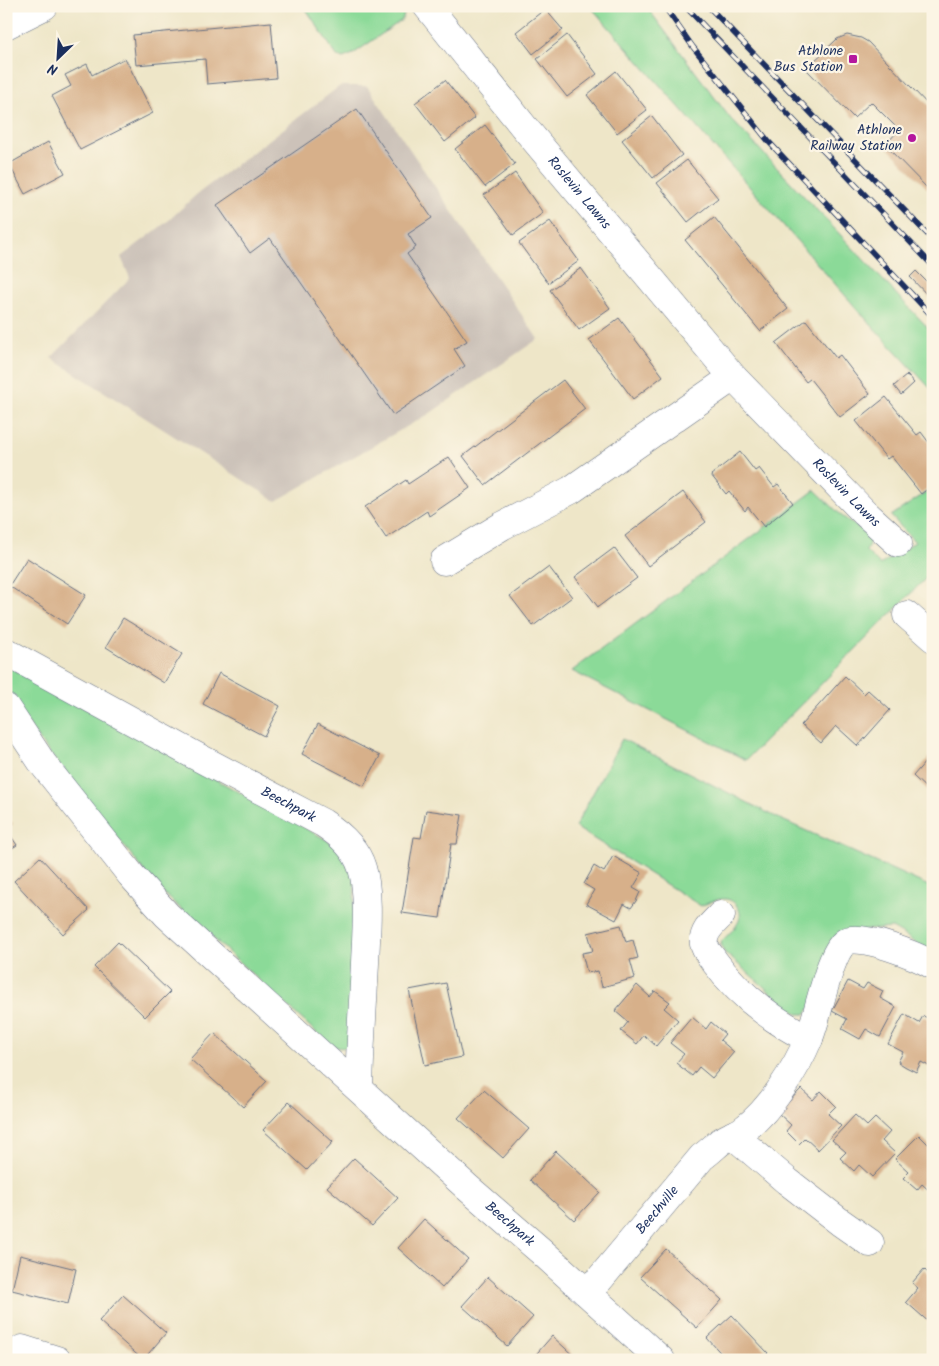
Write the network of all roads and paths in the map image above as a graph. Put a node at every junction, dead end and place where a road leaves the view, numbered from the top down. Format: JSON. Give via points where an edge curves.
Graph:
{"nodes":[{"id":1,"x":44,"y":6,"type":"edge"},
{"id":2,"x":427,"y":6,"type":"edge"},
{"id":3,"x":6,"y":26,"type":"edge"},
{"id":4,"x":732,"y":377,"type":"junction"},
{"id":5,"x":898,"y":543,"type":"dead end"},
{"id":6,"x":444,"y":561,"type":"dead end"},
{"id":7,"x":907,"y":615,"type":"dead end"},
{"id":8,"x":933,"y":638,"type":"edge"},
{"id":9,"x":6,"y":652,"type":"edge"},
{"id":10,"x":6,"y":708,"type":"edge"},
{"id":11,"x":721,"y":916,"type":"dead end"},
{"id":12,"x":933,"y":965,"type":"edge"},
{"id":13,"x":809,"y":1039,"type":"junction"},
{"id":14,"x":359,"y":1088,"type":"junction"},
{"id":15,"x":733,"y":1135,"type":"junction"},
{"id":16,"x":870,"y":1243,"type":"dead end"},
{"id":17,"x":585,"y":1290,"type":"junction"},
{"id":18,"x":22,"y":1349,"type":"dead end"},
{"id":19,"x":661,"y":1359,"type":"edge"},
{"id":20,"x":57,"y":1360,"type":"edge"}],
"edges":[{"from":1,"to":3,"type":"street"},
{"from":2,"to":4,"type":"street","name":"Roslevin Lawns"},
{"from":4,"to":5,"type":"street","name":"Roslevin Lawns"},
{"from":4,"to":6,"type":"street","via":[[571,490]]},
{"from":7,"to":8,"type":"street"},
{"from":9,"to":14,"type":"street","name":"Beechpark","via":[[324,823],[348,843],[362,868],[365,886]]},
{"from":10,"to":14,"type":"street","name":"Beechpark","via":[[44,764],[154,901]]},
{"from":11,"to":13,"type":"street","via":[[705,936],[704,945],[712,958],[747,997],[772,1018]]},
{"from":12,"to":13,"type":"street","name":"Beechville","via":[[876,943],[858,939],[847,941],[832,960]]},
{"from":13,"to":15,"type":"street","name":"Beechville","via":[[776,1094],[756,1119]]},
{"from":14,"to":17,"type":"street","name":"Beechpark"},
{"from":15,"to":16,"type":"street"},
{"from":15,"to":17,"type":"street","name":"Beechville","via":[[702,1157],[599,1280]]},
{"from":17,"to":19,"type":"street","name":"Beechpark"},
{"from":18,"to":20,"type":"street"}]}
